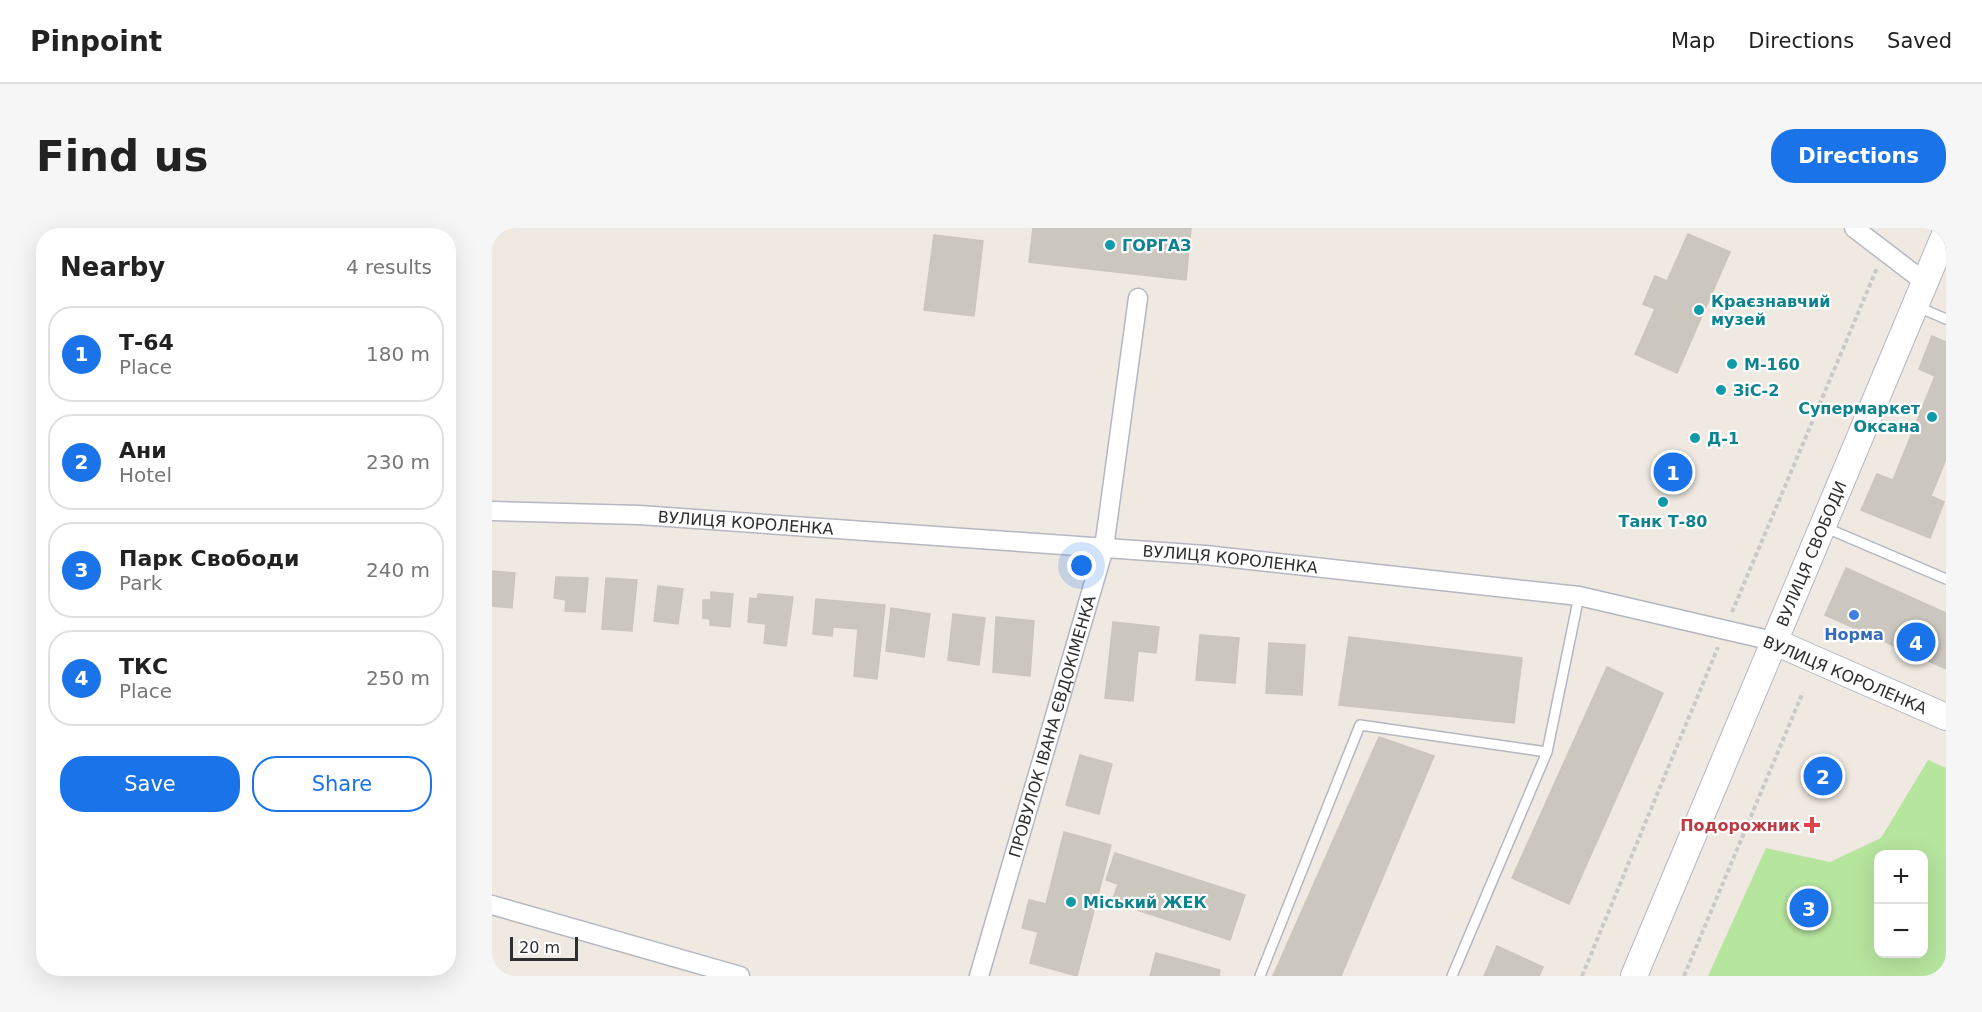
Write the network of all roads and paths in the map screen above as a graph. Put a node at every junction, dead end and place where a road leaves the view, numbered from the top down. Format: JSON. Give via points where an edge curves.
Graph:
{"nodes":[{"id":1,"x":1854,"y":228,"type":"edge"},
{"id":2,"x":1946,"y":232,"type":"edge"},
{"id":3,"x":1884,"y":251,"type":"junction"},
{"id":4,"x":1926,"y":283,"type":"junction"},
{"id":5,"x":1138,"y":298,"type":"dead end"},
{"id":6,"x":1916,"y":306,"type":"junction"},
{"id":7,"x":1946,"y":319,"type":"edge"},
{"id":8,"x":492,"y":511,"type":"edge"},
{"id":9,"x":1823,"y":526,"type":"junction"},
{"id":10,"x":1104,"y":548,"type":"junction"},
{"id":11,"x":1946,"y":579,"type":"edge"},
{"id":12,"x":1579,"y":596,"type":"junction"},
{"id":13,"x":1725,"y":630,"type":"junction"},
{"id":14,"x":1773,"y":641,"type":"junction"},
{"id":15,"x":1803,"y":692,"type":"dead end"},
{"id":16,"x":1946,"y":717,"type":"edge"},
{"id":17,"x":1547,"y":752,"type":"junction"},
{"id":18,"x":492,"y":905,"type":"edge"},
{"id":19,"x":740,"y":976,"type":"edge"},
{"id":20,"x":979,"y":976,"type":"edge"},
{"id":21,"x":1260,"y":976,"type":"edge"},
{"id":22,"x":1452,"y":976,"type":"edge"},
{"id":23,"x":1582,"y":976,"type":"edge"},
{"id":24,"x":1634,"y":976,"type":"edge"},
{"id":25,"x":1684,"y":976,"type":"edge"}],
"edges":[{"from":1,"to":3,"type":"street"},
{"from":2,"to":4,"type":"main road","name":"ВУЛИЦЯ СВОБОДИ"},
{"from":3,"to":4,"type":"street"},
{"from":3,"to":13,"type":"path"},
{"from":4,"to":6,"type":"main road","name":"ВУЛИЦЯ СВОБОДИ"},
{"from":5,"to":10,"type":"street","name":"ПРОВУЛОК ІВАНА ЄВДОКІМЕНКА"},
{"from":6,"to":7,"type":"lane"},
{"from":6,"to":9,"type":"main road","name":"ВУЛИЦЯ СВОБОДИ"},
{"from":8,"to":10,"type":"street","name":"ВУЛИЦЯ КОРОЛЕНКА","via":[[639,514]]},
{"from":9,"to":11,"type":"lane"},
{"from":9,"to":14,"type":"main road","name":"ВУЛИЦЯ СВОБОДИ"},
{"from":10,"to":12,"type":"street","name":"ВУЛИЦЯ КОРОЛЕНКА","via":[[1204,555]]},
{"from":10,"to":20,"type":"street","name":"ПРОВУЛОК ІВАНА ЄВДОКІМЕНКА"},
{"from":12,"to":13,"type":"street","name":"ВУЛИЦЯ КОРОЛЕНКА"},
{"from":12,"to":17,"type":"lane"},
{"from":13,"to":14,"type":"street","name":"ВУЛИЦЯ КОРОЛЕНКА"},
{"from":13,"to":23,"type":"path"},
{"from":14,"to":16,"type":"main road","name":"ВУЛИЦЯ КОРОЛЕНКА"},
{"from":14,"to":24,"type":"main road","name":"ВУЛИЦЯ СВОБОДИ"},
{"from":15,"to":25,"type":"path"},
{"from":17,"to":21,"type":"lane","via":[[1360,724]]},
{"from":17,"to":22,"type":"lane"},
{"from":18,"to":19,"type":"street"}]}
